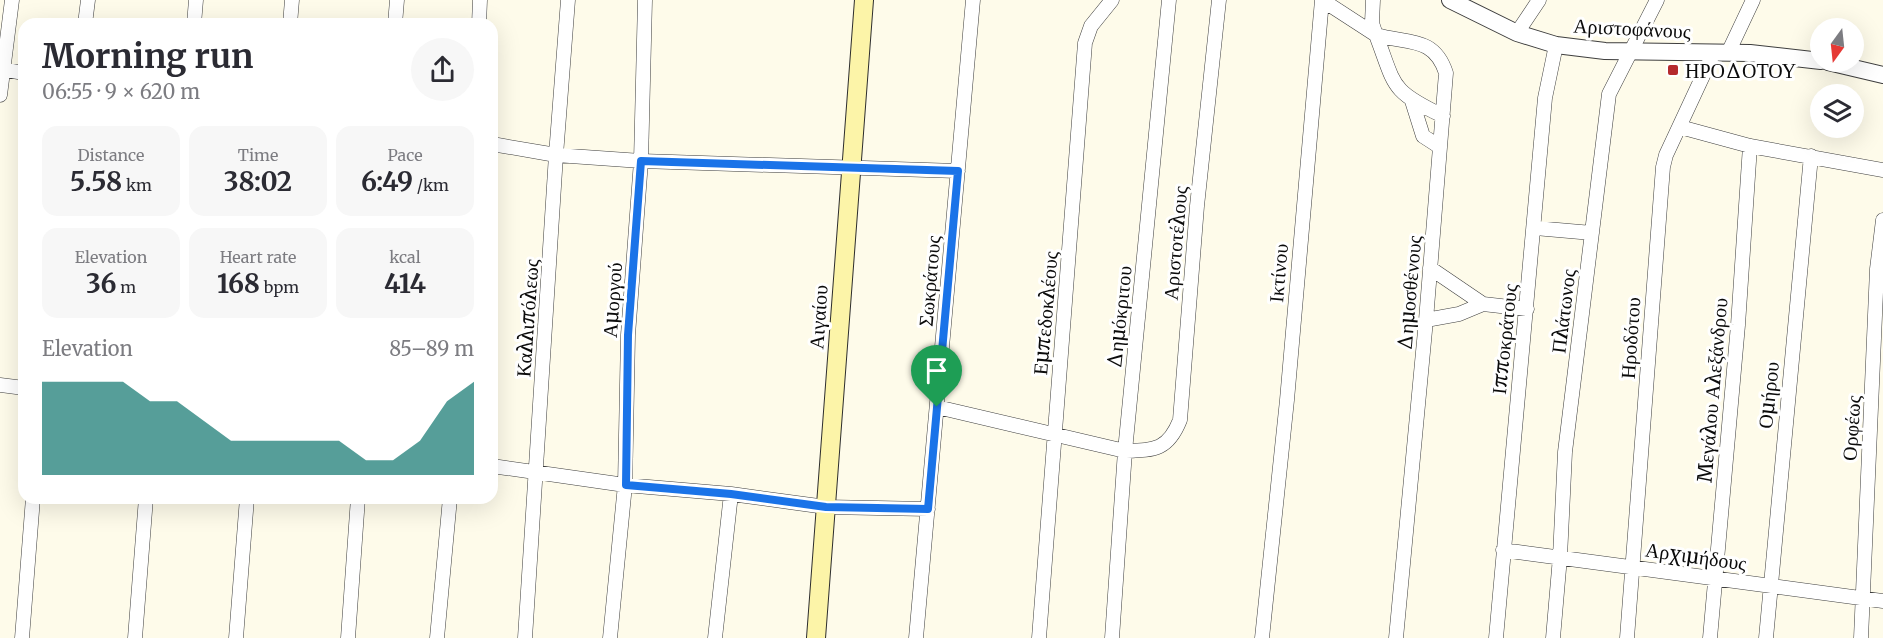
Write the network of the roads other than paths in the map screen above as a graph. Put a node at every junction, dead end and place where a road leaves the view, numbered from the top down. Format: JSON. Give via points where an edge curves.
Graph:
{"nodes":[{"id":1,"x":12,"y":0,"type":"edge"},
{"id":2,"x":88,"y":0,"type":"edge"},
{"id":3,"x":196,"y":0,"type":"edge"},
{"id":4,"x":292,"y":0,"type":"edge"},
{"id":5,"x":397,"y":0,"type":"edge"},
{"id":6,"x":480,"y":0,"type":"edge"},
{"id":7,"x":568,"y":0,"type":"edge"},
{"id":8,"x":645,"y":0,"type":"edge"},
{"id":9,"x":864,"y":0,"type":"edge"},
{"id":10,"x":973,"y":0,"type":"edge"},
{"id":11,"x":1112,"y":0,"type":"edge"},
{"id":12,"x":1169,"y":0,"type":"edge"},
{"id":13,"x":1220,"y":0,"type":"edge"},
{"id":14,"x":1323,"y":0,"type":"edge"},
{"id":15,"x":1373,"y":0,"type":"edge"},
{"id":16,"x":1450,"y":0,"type":"edge"},
{"id":17,"x":1539,"y":0,"type":"edge"},
{"id":18,"x":1657,"y":0,"type":"edge"},
{"id":19,"x":1753,"y":0,"type":"edge"},
{"id":20,"x":86,"y":18,"type":"edge"},
{"id":21,"x":194,"y":18,"type":"edge"},
{"id":22,"x":290,"y":18,"type":"edge"},
{"id":23,"x":396,"y":18,"type":"edge"},
{"id":24,"x":478,"y":18,"type":"edge"},
{"id":25,"x":1517,"y":33,"type":"junction"},
{"id":26,"x":1377,"y":35,"type":"junction"},
{"id":27,"x":1556,"y":45,"type":"junction"},
{"id":28,"x":1629,"y":51,"type":"junction"},
{"id":29,"x":1721,"y":53,"type":"junction"},
{"id":30,"x":1810,"y":60,"type":"edge"},
{"id":31,"x":1,"y":69,"type":"edge"},
{"id":32,"x":1864,"y":71,"type":"edge"},
{"id":33,"x":18,"y":72,"type":"edge"},
{"id":34,"x":1883,"y":75,"type":"edge"},
{"id":35,"x":0,"y":95,"type":"edge"},
{"id":36,"x":1412,"y":101,"type":"junction"},
{"id":37,"x":1443,"y":116,"type":"junction"},
{"id":38,"x":1680,"y":127,"type":"junction"},
{"id":39,"x":498,"y":145,"type":"edge"},
{"id":40,"x":1750,"y":146,"type":"junction"},
{"id":41,"x":1440,"y":147,"type":"junction"},
{"id":42,"x":556,"y":155,"type":"junction"},
{"id":43,"x":1811,"y":156,"type":"junction"},
{"id":44,"x":641,"y":161,"type":"junction"},
{"id":45,"x":852,"y":167,"type":"junction"},
{"id":46,"x":1883,"y":170,"type":"edge"},
{"id":47,"x":958,"y":171,"type":"junction"},
{"id":48,"x":1883,"y":220,"type":"edge"},
{"id":49,"x":1535,"y":228,"type":"junction"},
{"id":50,"x":1592,"y":233,"type":"junction"},
{"id":51,"x":1430,"y":268,"type":"junction"},
{"id":52,"x":1483,"y":304,"type":"junction"},
{"id":53,"x":1527,"y":309,"type":"junction"},
{"id":54,"x":1426,"y":320,"type":"junction"},
{"id":55,"x":0,"y":385,"type":"edge"},
{"id":56,"x":18,"y":387,"type":"edge"},
{"id":57,"x":937,"y":407,"type":"junction"},
{"id":58,"x":1055,"y":433,"type":"junction"},
{"id":59,"x":1125,"y":452,"type":"junction"},
{"id":60,"x":498,"y":467,"type":"edge"},
{"id":61,"x":535,"y":472,"type":"junction"},
{"id":62,"x":626,"y":485,"type":"junction"},
{"id":63,"x":731,"y":494,"type":"junction"},
{"id":64,"x":33,"y":504,"type":"edge"},
{"id":65,"x":146,"y":504,"type":"edge"},
{"id":66,"x":247,"y":504,"type":"edge"},
{"id":67,"x":358,"y":504,"type":"edge"},
{"id":68,"x":449,"y":504,"type":"edge"},
{"id":69,"x":826,"y":507,"type":"junction"},
{"id":70,"x":928,"y":509,"type":"junction"},
{"id":71,"x":1503,"y":550,"type":"junction"},
{"id":72,"x":1560,"y":557,"type":"junction"},
{"id":73,"x":1633,"y":567,"type":"junction"},
{"id":74,"x":1714,"y":578,"type":"junction"},
{"id":75,"x":1770,"y":585,"type":"junction"},
{"id":76,"x":1864,"y":599,"type":"junction"},
{"id":77,"x":1883,"y":601,"type":"edge"},
{"id":78,"x":22,"y":638,"type":"edge"},
{"id":79,"x":135,"y":638,"type":"edge"},
{"id":80,"x":236,"y":638,"type":"edge"},
{"id":81,"x":348,"y":638,"type":"edge"},
{"id":82,"x":437,"y":638,"type":"edge"},
{"id":83,"x":525,"y":638,"type":"edge"},
{"id":84,"x":610,"y":638,"type":"edge"},
{"id":85,"x":715,"y":638,"type":"edge"},
{"id":86,"x":816,"y":638,"type":"edge"},
{"id":87,"x":916,"y":638,"type":"edge"},
{"id":88,"x":1039,"y":638,"type":"edge"},
{"id":89,"x":1112,"y":638,"type":"edge"},
{"id":90,"x":1262,"y":638,"type":"edge"},
{"id":91,"x":1396,"y":638,"type":"edge"},
{"id":92,"x":1496,"y":638,"type":"edge"},
{"id":93,"x":1552,"y":638,"type":"edge"},
{"id":94,"x":1627,"y":638,"type":"edge"},
{"id":95,"x":1710,"y":638,"type":"edge"},
{"id":96,"x":1766,"y":638,"type":"edge"},
{"id":97,"x":1860,"y":638,"type":"edge"}],
"edges":[{"from":1,"to":31,"type":"street"},
{"from":2,"to":20,"type":"street"},
{"from":3,"to":21,"type":"street"},
{"from":4,"to":22,"type":"street"},
{"from":5,"to":23,"type":"street"},
{"from":6,"to":24,"type":"street"},
{"from":7,"to":42,"type":"street","name":"Καλλιπόλεως"},
{"from":8,"to":44,"type":"street","name":"Αμοργού"},
{"from":9,"to":45,"type":"main road","name":"Αιγαίου"},
{"from":10,"to":47,"type":"street","name":"Σωκράτους"},
{"from":11,"to":58,"type":"street","name":"Εμπεδοκλέους","via":[[1091,26],[1085,43]]},
{"from":12,"to":59,"type":"street","name":"Δημόκριτου"},
{"from":13,"to":59,"type":"street","name":"Αριστοτέλους","via":[[1197,206],[1180,420],[1166,443],[1154,450]]},
{"from":14,"to":26,"type":"street"},
{"from":14,"to":90,"type":"street","name":"Ικτίνου"},
{"from":15,"to":26,"type":"street","via":[[1372,23]]},
{"from":16,"to":25,"type":"street","name":"Αριστοφάνους"},
{"from":17,"to":25,"type":"street"},
{"from":18,"to":28,"type":"street","name":"Πλάτωνος"},
{"from":19,"to":29,"type":"street","name":"Ηροδότου"},
{"from":25,"to":27,"type":"street","name":"Αριστοφάνους"},
{"from":26,"to":36,"type":"street","via":[[1392,81]]},
{"from":26,"to":37,"type":"street","name":"Δημοσθένους","via":[[1430,46],[1436,51],[1446,72]]},
{"from":27,"to":28,"type":"street","name":"Αριστοφάνους"},
{"from":27,"to":49,"type":"street","name":"Ιπποκράτους","via":[[1545,98]]},
{"from":28,"to":29,"type":"street","name":"Αριστοφάνους"},
{"from":28,"to":50,"type":"street","name":"Πλάτωνος","via":[[1609,94]]},
{"from":29,"to":30,"type":"street","name":"Αριστοφάνους"},
{"from":29,"to":38,"type":"street","name":"Ηροδότου"},
{"from":31,"to":33,"type":"street"},
{"from":31,"to":35,"type":"street"},
{"from":32,"to":34,"type":"street"},
{"from":36,"to":37,"type":"street"},
{"from":36,"to":41,"type":"street","via":[[1423,136]]},
{"from":37,"to":41,"type":"street","name":"Δημοσθένους"},
{"from":38,"to":40,"type":"street"},
{"from":38,"to":73,"type":"street","name":"Ηροδότου","via":[[1663,167]]},
{"from":39,"to":42,"type":"street"},
{"from":40,"to":43,"type":"street"},
{"from":40,"to":74,"type":"street","name":"Μεγάλου Αλεξάνδρου"},
{"from":41,"to":51,"type":"street","name":"Δημοσθένους"},
{"from":42,"to":44,"type":"street"},
{"from":42,"to":61,"type":"street","name":"Καλλιπόλεως"},
{"from":43,"to":46,"type":"street"},
{"from":43,"to":75,"type":"street","name":"Ομήρου"},
{"from":44,"to":45,"type":"street"},
{"from":44,"to":62,"type":"street","name":"Αμοργού","via":[[628,335]]},
{"from":45,"to":47,"type":"street"},
{"from":45,"to":69,"type":"main road","name":"Αιγαίου"},
{"from":47,"to":57,"type":"street","name":"Σωκράτους"},
{"from":48,"to":76,"type":"street","name":"Ορφέως","via":[[1866,485]]},
{"from":49,"to":50,"type":"street"},
{"from":49,"to":53,"type":"street","name":"Ιπποκράτους"},
{"from":50,"to":72,"type":"street","name":"Πλάτωνος","via":[[1565,452]]},
{"from":51,"to":52,"type":"street"},
{"from":51,"to":54,"type":"street","name":"Δημοσθένους"},
{"from":52,"to":53,"type":"street"},
{"from":52,"to":54,"type":"street","via":[[1459,314]]},
{"from":53,"to":71,"type":"street","name":"Ιπποκράτους"},
{"from":54,"to":91,"type":"street","name":"Δημοσθένους"},
{"from":55,"to":56,"type":"street"},
{"from":57,"to":58,"type":"street","name":"Αριστοτέλους"},
{"from":57,"to":70,"type":"street","name":"Σωκράτους"},
{"from":58,"to":59,"type":"street","name":"Αριστοτέλους"},
{"from":58,"to":88,"type":"street","name":"Εμπεδοκλέους"},
{"from":59,"to":89,"type":"street","name":"Δημόκριτου"},
{"from":60,"to":61,"type":"street"},
{"from":61,"to":62,"type":"street"},
{"from":61,"to":83,"type":"street","name":"Καλλιπόλεως"},
{"from":62,"to":63,"type":"street"},
{"from":62,"to":84,"type":"street","name":"Αμοργού"},
{"from":63,"to":69,"type":"street"},
{"from":63,"to":85,"type":"street"},
{"from":64,"to":78,"type":"street"},
{"from":65,"to":79,"type":"street"},
{"from":66,"to":80,"type":"street"},
{"from":67,"to":81,"type":"street"},
{"from":68,"to":82,"type":"street"},
{"from":69,"to":70,"type":"street"},
{"from":69,"to":86,"type":"main road","name":"Αιγαίου"},
{"from":70,"to":87,"type":"street","name":"Σωκράτους"},
{"from":71,"to":72,"type":"street","name":"Αρχιμήδους"},
{"from":71,"to":92,"type":"street","name":"Ιπποκράτους"},
{"from":72,"to":73,"type":"street","name":"Αρχιμήδους"},
{"from":72,"to":93,"type":"street","name":"Πλάτωνος"},
{"from":73,"to":74,"type":"street","name":"Αρχιμήδους"},
{"from":73,"to":94,"type":"street","name":"Ηροδότου"},
{"from":74,"to":75,"type":"street","name":"Αρχιμήδους"},
{"from":74,"to":95,"type":"street","name":"Μεγάλου Αλεξάνδρου"},
{"from":75,"to":76,"type":"street","name":"Αρχιμήδους"},
{"from":75,"to":96,"type":"street","name":"Ομήρου"},
{"from":76,"to":77,"type":"street","name":"Αρχιμήδους"},
{"from":76,"to":97,"type":"street","name":"Ορφέως"}]}
